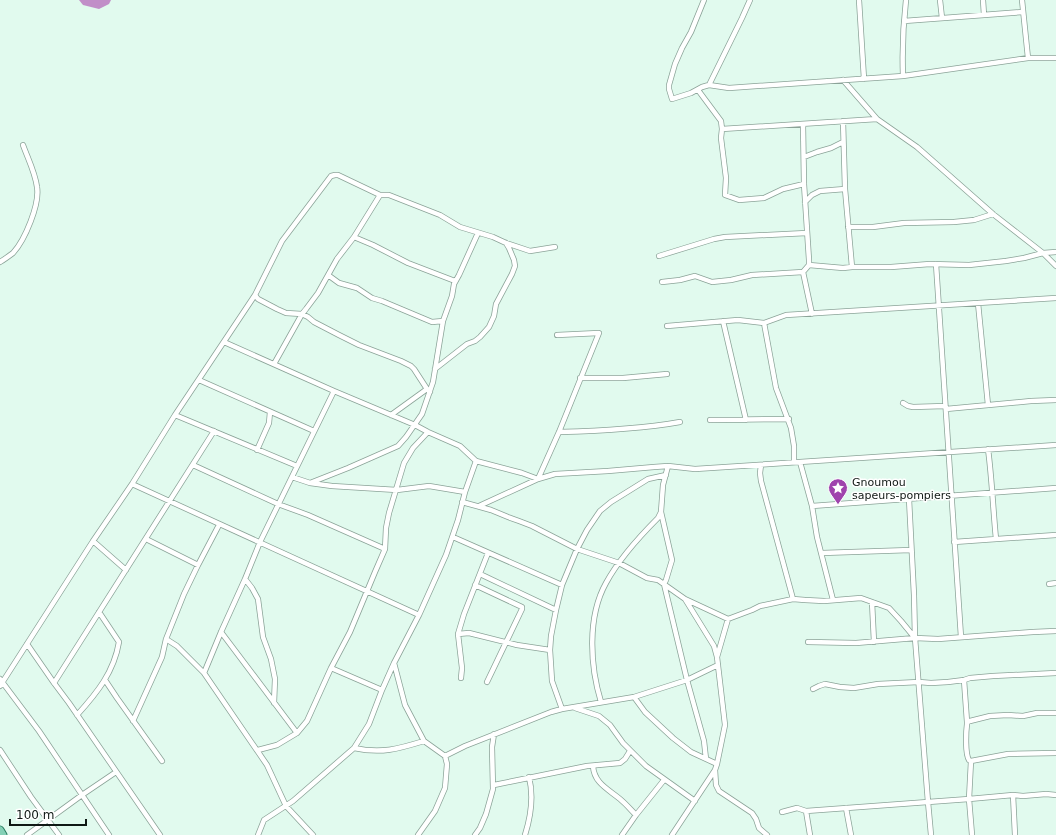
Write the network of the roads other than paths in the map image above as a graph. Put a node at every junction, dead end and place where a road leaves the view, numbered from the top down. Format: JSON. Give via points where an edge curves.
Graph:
{"nodes":[{"id":1,"x":704,"y":0,"type":"edge"},
{"id":2,"x":750,"y":0,"type":"edge"},
{"id":3,"x":859,"y":0,"type":"edge"},
{"id":4,"x":906,"y":0,"type":"edge"},
{"id":5,"x":940,"y":0,"type":"edge"},
{"id":6,"x":983,"y":0,"type":"edge"},
{"id":7,"x":1022,"y":0,"type":"edge"},
{"id":8,"x":1023,"y":12,"type":"junction"},
{"id":9,"x":984,"y":15,"type":"junction"},
{"id":10,"x":942,"y":18,"type":"junction"},
{"id":11,"x":904,"y":21,"type":"junction"},
{"id":12,"x":1028,"y":58,"type":"junction"},
{"id":13,"x":1056,"y":58,"type":"edge"},
{"id":14,"x":903,"y":76,"type":"junction"},
{"id":15,"x":864,"y":79,"type":"junction"},
{"id":16,"x":843,"y":80,"type":"junction"},
{"id":17,"x":710,"y":85,"type":"junction"},
{"id":18,"x":698,"y":90,"type":"junction"},
{"id":19,"x":877,"y":119,"type":"junction"},
{"id":20,"x":843,"y":121,"type":"junction"},
{"id":21,"x":803,"y":124,"type":"junction"},
{"id":22,"x":722,"y":129,"type":"junction"},
{"id":23,"x":843,"y":142,"type":"junction"},
{"id":24,"x":23,"y":145,"type":"dead end"},
{"id":25,"x":804,"y":157,"type":"junction"},
{"id":26,"x":804,"y":184,"type":"junction"},
{"id":27,"x":845,"y":189,"type":"junction"},
{"id":28,"x":380,"y":195,"type":"junction"},
{"id":29,"x":805,"y":202,"type":"junction"},
{"id":30,"x":993,"y":214,"type":"junction"},
{"id":31,"x":848,"y":227,"type":"junction"},
{"id":32,"x":478,"y":233,"type":"junction"},
{"id":33,"x":807,"y":233,"type":"junction"},
{"id":34,"x":354,"y":237,"type":"junction"},
{"id":35,"x":506,"y":244,"type":"junction"},
{"id":36,"x":555,"y":247,"type":"dead end"},
{"id":37,"x":1056,"y":252,"type":"edge"},
{"id":38,"x":1043,"y":253,"type":"junction"},
{"id":39,"x":659,"y":256,"type":"dead end"},
{"id":40,"x":0,"y":262,"type":"edge"},
{"id":41,"x":936,"y":264,"type":"junction"},
{"id":42,"x":809,"y":265,"type":"junction"},
{"id":43,"x":1056,"y":266,"type":"edge"},
{"id":44,"x":852,"y":267,"type":"junction"},
{"id":45,"x":803,"y":272,"type":"junction"},
{"id":46,"x":328,"y":275,"type":"junction"},
{"id":47,"x":455,"y":281,"type":"junction"},
{"id":48,"x":662,"y":282,"type":"dead end"},
{"id":49,"x":255,"y":295,"type":"junction"},
{"id":50,"x":1056,"y":298,"type":"edge"},
{"id":51,"x":978,"y":303,"type":"junction"},
{"id":52,"x":939,"y":306,"type":"junction"},
{"id":53,"x":302,"y":314,"type":"junction"},
{"id":54,"x":812,"y":314,"type":"junction"},
{"id":55,"x":443,"y":321,"type":"junction"},
{"id":56,"x":723,"y":321,"type":"junction"},
{"id":57,"x":764,"y":323,"type":"junction"},
{"id":58,"x":667,"y":326,"type":"dead end"},
{"id":59,"x":557,"y":335,"type":"dead end"},
{"id":60,"x":224,"y":342,"type":"junction"},
{"id":61,"x":274,"y":364,"type":"junction"},
{"id":62,"x":435,"y":369,"type":"junction"},
{"id":63,"x":668,"y":374,"type":"dead end"},
{"id":64,"x":580,"y":378,"type":"junction"},
{"id":65,"x":199,"y":380,"type":"junction"},
{"id":66,"x":334,"y":391,"type":"junction"},
{"id":67,"x":428,"y":391,"type":"junction"},
{"id":68,"x":1056,"y":400,"type":"edge"},
{"id":69,"x":903,"y":403,"type":"dead end"},
{"id":70,"x":988,"y":405,"type":"junction"},
{"id":71,"x":946,"y":408,"type":"junction"},
{"id":72,"x":270,"y":412,"type":"junction"},
{"id":73,"x":175,"y":415,"type":"junction"},
{"id":74,"x":391,"y":415,"type":"junction"},
{"id":75,"x":789,"y":419,"type":"junction"},
{"id":76,"x":710,"y":420,"type":"dead end"},
{"id":77,"x":746,"y":420,"type":"junction"},
{"id":78,"x":680,"y":422,"type":"dead end"},
{"id":79,"x":415,"y":425,"type":"junction"},
{"id":80,"x":214,"y":431,"type":"junction"},
{"id":81,"x":314,"y":431,"type":"junction"},
{"id":82,"x":428,"y":432,"type":"junction"},
{"id":83,"x":559,"y":432,"type":"junction"},
{"id":84,"x":1056,"y":445,"type":"edge"},
{"id":85,"x":988,"y":449,"type":"junction"},
{"id":86,"x":257,"y":450,"type":"junction"},
{"id":87,"x":948,"y":452,"type":"junction"},
{"id":88,"x":476,"y":461,"type":"junction"},
{"id":89,"x":794,"y":462,"type":"junction"},
{"id":90,"x":800,"y":462,"type":"junction"},
{"id":91,"x":193,"y":465,"type":"junction"},
{"id":92,"x":761,"y":465,"type":"junction"},
{"id":93,"x":297,"y":466,"type":"junction"},
{"id":94,"x":668,"y":466,"type":"junction"},
{"id":95,"x":666,"y":475,"type":"junction"},
{"id":96,"x":292,"y":477,"type":"junction"},
{"id":97,"x":538,"y":479,"type":"junction"},
{"id":98,"x":310,"y":483,"type":"junction"},
{"id":99,"x":132,"y":484,"type":"junction"},
{"id":100,"x":1056,"y":488,"type":"edge"},
{"id":101,"x":397,"y":490,"type":"junction"},
{"id":102,"x":465,"y":492,"type":"junction"},
{"id":103,"x":992,"y":492,"type":"junction"},
{"id":104,"x":951,"y":496,"type":"junction"},
{"id":105,"x":908,"y":499,"type":"junction"},
{"id":106,"x":169,"y":502,"type":"junction"},
{"id":107,"x":462,"y":502,"type":"junction"},
{"id":108,"x":278,"y":504,"type":"junction"},
{"id":109,"x":479,"y":506,"type":"junction"},
{"id":110,"x":812,"y":506,"type":"junction"},
{"id":111,"x":661,"y":512,"type":"junction"},
{"id":112,"x":219,"y":525,"type":"junction"},
{"id":113,"x":1056,"y":535,"type":"edge"},
{"id":114,"x":453,"y":537,"type":"junction"},
{"id":115,"x":146,"y":539,"type":"junction"},
{"id":116,"x":996,"y":539,"type":"junction"},
{"id":117,"x":94,"y":541,"type":"junction"},
{"id":118,"x":260,"y":542,"type":"junction"},
{"id":119,"x":954,"y":542,"type":"junction"},
{"id":120,"x":385,"y":549,"type":"junction"},
{"id":121,"x":577,"y":549,"type":"junction"},
{"id":122,"x":911,"y":550,"type":"junction"},
{"id":123,"x":488,"y":552,"type":"junction"},
{"id":124,"x":822,"y":553,"type":"junction"},
{"id":125,"x":619,"y":563,"type":"junction"},
{"id":126,"x":198,"y":565,"type":"junction"},
{"id":127,"x":126,"y":570,"type":"junction"},
{"id":128,"x":480,"y":574,"type":"junction"},
{"id":129,"x":245,"y":579,"type":"junction"},
{"id":130,"x":1056,"y":583,"type":"edge"},
{"id":131,"x":664,"y":584,"type":"junction"},
{"id":132,"x":1048,"y":584,"type":"dead end"},
{"id":133,"x":475,"y":585,"type":"junction"},
{"id":134,"x":562,"y":585,"type":"junction"},
{"id":135,"x":366,"y":591,"type":"junction"},
{"id":136,"x":685,"y":599,"type":"junction"},
{"id":137,"x":793,"y":599,"type":"junction"},
{"id":138,"x":833,"y":600,"type":"junction"},
{"id":139,"x":872,"y":602,"type":"junction"},
{"id":140,"x":556,"y":610,"type":"junction"},
{"id":141,"x":99,"y":612,"type":"junction"},
{"id":142,"x":419,"y":615,"type":"junction"},
{"id":143,"x":728,"y":619,"type":"junction"},
{"id":144,"x":1056,"y":631,"type":"edge"},
{"id":145,"x":220,"y":632,"type":"junction"},
{"id":146,"x":458,"y":634,"type":"junction"},
{"id":147,"x":961,"y":637,"type":"junction"},
{"id":148,"x":915,"y":638,"type":"junction"},
{"id":149,"x":166,"y":639,"type":"junction"},
{"id":150,"x":506,"y":642,"type":"junction"},
{"id":151,"x":808,"y":642,"type":"dead end"},
{"id":152,"x":874,"y":642,"type":"junction"},
{"id":153,"x":27,"y":644,"type":"junction"},
{"id":154,"x":550,"y":650,"type":"junction"},
{"id":155,"x":717,"y":658,"type":"junction"},
{"id":156,"x":394,"y":662,"type":"junction"},
{"id":157,"x":718,"y":665,"type":"junction"},
{"id":158,"x":331,"y":668,"type":"junction"},
{"id":159,"x":204,"y":673,"type":"junction"},
{"id":160,"x":1056,"y":673,"type":"edge"},
{"id":161,"x":461,"y":678,"type":"dead end"},
{"id":162,"x":105,"y":680,"type":"junction"},
{"id":163,"x":687,"y":680,"type":"junction"},
{"id":164,"x":964,"y":680,"type":"junction"},
{"id":165,"x":1,"y":682,"type":"edge"},
{"id":166,"x":487,"y":682,"type":"dead end"},
{"id":167,"x":919,"y":682,"type":"junction"},
{"id":168,"x":54,"y":683,"type":"junction"},
{"id":169,"x":812,"y":688,"type":"dead end"},
{"id":170,"x":382,"y":690,"type":"junction"},
{"id":171,"x":634,"y":697,"type":"junction"},
{"id":172,"x":601,"y":702,"type":"junction"},
{"id":173,"x":274,"y":703,"type":"junction"},
{"id":174,"x":574,"y":707,"type":"junction"},
{"id":175,"x":562,"y":709,"type":"junction"},
{"id":176,"x":1056,"y":713,"type":"edge"},
{"id":177,"x":77,"y":715,"type":"junction"},
{"id":178,"x":134,"y":721,"type":"junction"},
{"id":179,"x":967,"y":722,"type":"junction"},
{"id":180,"x":297,"y":733,"type":"junction"},
{"id":181,"x":494,"y":734,"type":"junction"},
{"id":182,"x":424,"y":741,"type":"junction"},
{"id":183,"x":354,"y":748,"type":"junction"},
{"id":184,"x":0,"y":750,"type":"edge"},
{"id":185,"x":258,"y":750,"type":"junction"},
{"id":186,"x":630,"y":751,"type":"junction"},
{"id":187,"x":1056,"y":753,"type":"edge"},
{"id":188,"x":445,"y":756,"type":"junction"},
{"id":189,"x":706,"y":759,"type":"junction"},
{"id":190,"x":162,"y":761,"type":"dead end"},
{"id":191,"x":971,"y":761,"type":"junction"},
{"id":192,"x":717,"y":764,"type":"junction"},
{"id":193,"x":593,"y":766,"type":"junction"},
{"id":194,"x":714,"y":770,"type":"junction"},
{"id":195,"x":116,"y":772,"type":"junction"},
{"id":196,"x":529,"y":777,"type":"junction"},
{"id":197,"x":664,"y":780,"type":"junction"},
{"id":198,"x":494,"y":785,"type":"junction"},
{"id":199,"x":82,"y":795,"type":"junction"},
{"id":200,"x":1013,"y":795,"type":"junction"},
{"id":201,"x":1056,"y":795,"type":"edge"},
{"id":202,"x":969,"y":799,"type":"junction"},
{"id":203,"x":695,"y":801,"type":"junction"},
{"id":204,"x":928,"y":802,"type":"junction"},
{"id":205,"x":286,"y":806,"type":"junction"},
{"id":206,"x":846,"y":808,"type":"junction"},
{"id":207,"x":806,"y":811,"type":"junction"},
{"id":208,"x":782,"y":812,"type":"dead end"},
{"id":209,"x":636,"y":815,"type":"junction"},
{"id":210,"x":48,"y":819,"type":"junction"},
{"id":211,"x":759,"y":828,"type":"junction"},
{"id":212,"x":0,"y":830,"type":"edge"},
{"id":213,"x":420,"y":834,"type":"edge"},
{"id":214,"x":3,"y":835,"type":"edge"},
{"id":215,"x":27,"y":835,"type":"edge"},
{"id":216,"x":59,"y":835,"type":"edge"},
{"id":217,"x":109,"y":835,"type":"edge"},
{"id":218,"x":160,"y":835,"type":"edge"},
{"id":219,"x":258,"y":835,"type":"edge"},
{"id":220,"x":313,"y":835,"type":"edge"},
{"id":221,"x":475,"y":835,"type":"edge"},
{"id":222,"x":525,"y":835,"type":"edge"},
{"id":223,"x":622,"y":835,"type":"edge"},
{"id":224,"x":672,"y":835,"type":"edge"},
{"id":225,"x":756,"y":835,"type":"edge"},
{"id":226,"x":767,"y":835,"type":"edge"},
{"id":227,"x":810,"y":835,"type":"edge"},
{"id":228,"x":851,"y":835,"type":"edge"},
{"id":229,"x":931,"y":835,"type":"edge"},
{"id":230,"x":972,"y":835,"type":"edge"},
{"id":231,"x":1015,"y":835,"type":"edge"}],
"edges":[{"from":1,"to":18,"type":"street","via":[[674,64],[669,85],[672,99]]},
{"from":2,"to":17,"type":"street"},
{"from":3,"to":15,"type":"street"},
{"from":4,"to":11,"type":"street"},
{"from":5,"to":10,"type":"street"},
{"from":6,"to":9,"type":"street"},
{"from":7,"to":8,"type":"street"},
{"from":8,"to":9,"type":"street"},
{"from":8,"to":12,"type":"street"},
{"from":9,"to":10,"type":"street"},
{"from":10,"to":11,"type":"street"},
{"from":11,"to":14,"type":"street"},
{"from":12,"to":13,"type":"street"},
{"from":12,"to":14,"type":"street"},
{"from":14,"to":15,"type":"street"},
{"from":15,"to":16,"type":"street"},
{"from":16,"to":17,"type":"street","via":[[729,88]]},
{"from":16,"to":19,"type":"street"},
{"from":17,"to":18,"type":"street"},
{"from":18,"to":22,"type":"street","via":[[721,121]]},
{"from":19,"to":20,"type":"street"},
{"from":19,"to":30,"type":"street","via":[[917,147]]},
{"from":20,"to":21,"type":"street"},
{"from":20,"to":23,"type":"street"},
{"from":21,"to":22,"type":"street"},
{"from":21,"to":25,"type":"street"},
{"from":22,"to":26,"type":"street","via":[[725,195],[739,200],[764,198],[783,189]]},
{"from":23,"to":25,"type":"street"},
{"from":23,"to":27,"type":"street"},
{"from":24,"to":40,"type":"street","via":[[34,173],[38,198],[20,243]]},
{"from":25,"to":26,"type":"street"},
{"from":26,"to":29,"type":"street"},
{"from":27,"to":29,"type":"street","via":[[820,191]]},
{"from":27,"to":31,"type":"street"},
{"from":28,"to":32,"type":"street","via":[[389,195]]},
{"from":28,"to":34,"type":"street"},
{"from":28,"to":49,"type":"street","via":[[338,175],[331,176],[282,241]]},
{"from":29,"to":33,"type":"street"},
{"from":30,"to":31,"type":"street","via":[[974,220],[954,222]]},
{"from":30,"to":38,"type":"street"},
{"from":31,"to":44,"type":"street"},
{"from":32,"to":35,"type":"street"},
{"from":32,"to":47,"type":"street"},
{"from":33,"to":39,"type":"street","via":[[725,237]]},
{"from":33,"to":42,"type":"street"},
{"from":34,"to":46,"type":"street"},
{"from":34,"to":47,"type":"street","via":[[408,263]]},
{"from":35,"to":36,"type":"street","via":[[530,251]]},
{"from":35,"to":62,"type":"street","via":[[515,266],[488,327],[475,341],[467,344]]},
{"from":37,"to":38,"type":"street"},
{"from":38,"to":41,"type":"street","via":[[984,264]]},
{"from":38,"to":43,"type":"street"},
{"from":41,"to":44,"type":"street"},
{"from":41,"to":52,"type":"street"},
{"from":42,"to":44,"type":"street"},
{"from":42,"to":45,"type":"street"},
{"from":45,"to":48,"type":"street","via":[[752,275],[712,282],[695,276]]},
{"from":45,"to":54,"type":"street"},
{"from":46,"to":53,"type":"street"},
{"from":46,"to":55,"type":"street","via":[[372,298],[432,322]]},
{"from":47,"to":55,"type":"street"},
{"from":49,"to":53,"type":"street","via":[[276,309],[286,313]]},
{"from":49,"to":60,"type":"street"},
{"from":50,"to":51,"type":"street"},
{"from":51,"to":52,"type":"street"},
{"from":51,"to":70,"type":"street"},
{"from":52,"to":54,"type":"street"},
{"from":52,"to":71,"type":"street"},
{"from":53,"to":61,"type":"street"},
{"from":53,"to":67,"type":"street","via":[[359,345],[411,366]]},
{"from":54,"to":57,"type":"street","via":[[786,316]]},
{"from":55,"to":62,"type":"street"},
{"from":56,"to":57,"type":"street"},
{"from":56,"to":58,"type":"street"},
{"from":56,"to":77,"type":"street"},
{"from":57,"to":75,"type":"street","via":[[776,388]]},
{"from":59,"to":64,"type":"street","via":[[599,333]]},
{"from":60,"to":61,"type":"street"},
{"from":60,"to":65,"type":"street"},
{"from":61,"to":66,"type":"street"},
{"from":62,"to":67,"type":"street","via":[[433,382]]},
{"from":63,"to":64,"type":"street"},
{"from":64,"to":83,"type":"street"},
{"from":65,"to":72,"type":"street"},
{"from":65,"to":73,"type":"street"},
{"from":66,"to":74,"type":"street"},
{"from":66,"to":81,"type":"street"},
{"from":67,"to":74,"type":"street"},
{"from":67,"to":79,"type":"street","via":[[422,414]]},
{"from":68,"to":70,"type":"street"},
{"from":69,"to":71,"type":"street","via":[[913,407]]},
{"from":70,"to":71,"type":"street"},
{"from":71,"to":87,"type":"street"},
{"from":72,"to":81,"type":"street"},
{"from":72,"to":86,"type":"street","via":[[269,423]]},
{"from":73,"to":80,"type":"street"},
{"from":73,"to":99,"type":"street"},
{"from":74,"to":79,"type":"street"},
{"from":75,"to":77,"type":"street"},
{"from":75,"to":89,"type":"street","via":[[793,435]]},
{"from":76,"to":77,"type":"street"},
{"from":78,"to":83,"type":"street"},
{"from":79,"to":82,"type":"street"},
{"from":79,"to":98,"type":"street","via":[[398,446]]},
{"from":80,"to":86,"type":"street"},
{"from":80,"to":91,"type":"street"},
{"from":81,"to":93,"type":"street"},
{"from":82,"to":88,"type":"street","via":[[460,446]]},
{"from":82,"to":101,"type":"street","via":[[413,448],[404,463]]},
{"from":83,"to":97,"type":"street"},
{"from":84,"to":85,"type":"street"},
{"from":85,"to":87,"type":"street"},
{"from":85,"to":103,"type":"street"},
{"from":86,"to":93,"type":"street"},
{"from":87,"to":90,"type":"street"},
{"from":87,"to":104,"type":"street"},
{"from":88,"to":97,"type":"street"},
{"from":88,"to":102,"type":"street"},
{"from":89,"to":90,"type":"street"},
{"from":89,"to":92,"type":"street"},
{"from":90,"to":110,"type":"street"},
{"from":91,"to":106,"type":"street"},
{"from":91,"to":108,"type":"street"},
{"from":92,"to":94,"type":"street","via":[[695,469]]},
{"from":92,"to":137,"type":"street","via":[[761,481]]},
{"from":93,"to":96,"type":"street"},
{"from":94,"to":95,"type":"street"},
{"from":94,"to":97,"type":"street","via":[[555,474]]},
{"from":95,"to":111,"type":"street"},
{"from":95,"to":121,"type":"street","via":[[648,479],[611,502],[600,512]]},
{"from":96,"to":98,"type":"street"},
{"from":96,"to":108,"type":"street"},
{"from":97,"to":109,"type":"street"},
{"from":98,"to":101,"type":"street"},
{"from":99,"to":106,"type":"street"},
{"from":99,"to":117,"type":"street"},
{"from":100,"to":103,"type":"street"},
{"from":101,"to":102,"type":"street","via":[[429,486]]},
{"from":101,"to":120,"type":"street","via":[[389,513]]},
{"from":102,"to":107,"type":"street"},
{"from":103,"to":104,"type":"street"},
{"from":103,"to":116,"type":"street"},
{"from":104,"to":105,"type":"street"},
{"from":104,"to":119,"type":"street"},
{"from":105,"to":110,"type":"street"},
{"from":105,"to":122,"type":"street"},
{"from":106,"to":112,"type":"street"},
{"from":106,"to":115,"type":"street"},
{"from":107,"to":109,"type":"street"},
{"from":107,"to":114,"type":"street"},
{"from":108,"to":118,"type":"street"},
{"from":108,"to":120,"type":"street"},
{"from":109,"to":121,"type":"street","via":[[519,521]]},
{"from":110,"to":124,"type":"street"},
{"from":111,"to":125,"type":"street"},
{"from":111,"to":131,"type":"street","via":[[672,560]]},
{"from":112,"to":118,"type":"street"},
{"from":112,"to":126,"type":"street"},
{"from":113,"to":116,"type":"street"},
{"from":114,"to":123,"type":"street"},
{"from":114,"to":142,"type":"street"},
{"from":115,"to":126,"type":"street"},
{"from":115,"to":127,"type":"street"},
{"from":116,"to":119,"type":"street"},
{"from":117,"to":127,"type":"street"},
{"from":117,"to":153,"type":"street"},
{"from":118,"to":129,"type":"street"},
{"from":118,"to":135,"type":"street"},
{"from":119,"to":147,"type":"street"},
{"from":120,"to":135,"type":"street"},
{"from":121,"to":125,"type":"street"},
{"from":121,"to":134,"type":"street"},
{"from":122,"to":124,"type":"street"},
{"from":122,"to":148,"type":"street"},
{"from":123,"to":128,"type":"street"},
{"from":123,"to":134,"type":"street"},
{"from":124,"to":138,"type":"street"},
{"from":125,"to":131,"type":"street"},
{"from":125,"to":172,"type":"street","via":[[600,596],[594,627],[592,660]]},
{"from":126,"to":149,"type":"street"},
{"from":127,"to":141,"type":"street"},
{"from":128,"to":133,"type":"street"},
{"from":128,"to":140,"type":"street"},
{"from":129,"to":145,"type":"street"},
{"from":129,"to":173,"type":"street","via":[[258,599],[263,637],[276,679]]},
{"from":130,"to":132,"type":"street"},
{"from":131,"to":136,"type":"street"},
{"from":131,"to":163,"type":"street"},
{"from":133,"to":146,"type":"street"},
{"from":133,"to":150,"type":"street","via":[[522,607]]},
{"from":134,"to":140,"type":"street"},
{"from":135,"to":142,"type":"street"},
{"from":135,"to":158,"type":"street","via":[[350,632]]},
{"from":136,"to":143,"type":"street"},
{"from":136,"to":155,"type":"street","via":[[714,646]]},
{"from":137,"to":138,"type":"street"},
{"from":137,"to":143,"type":"street","via":[[760,606]]},
{"from":138,"to":139,"type":"street","via":[[861,598]]},
{"from":139,"to":148,"type":"street","via":[[889,608]]},
{"from":139,"to":152,"type":"street"},
{"from":140,"to":154,"type":"street"},
{"from":141,"to":162,"type":"street","via":[[120,642],[115,661]]},
{"from":141,"to":168,"type":"street"},
{"from":142,"to":156,"type":"street"},
{"from":143,"to":155,"type":"street"},
{"from":144,"to":147,"type":"street"},
{"from":145,"to":159,"type":"street"},
{"from":145,"to":173,"type":"street"},
{"from":146,"to":150,"type":"street"},
{"from":146,"to":161,"type":"street"},
{"from":147,"to":148,"type":"street"},
{"from":148,"to":152,"type":"street"},
{"from":148,"to":167,"type":"street"},
{"from":149,"to":159,"type":"street","via":[[177,646]]},
{"from":149,"to":178,"type":"street","via":[[162,657]]},
{"from":150,"to":154,"type":"street"},
{"from":150,"to":166,"type":"street"},
{"from":151,"to":152,"type":"street"},
{"from":153,"to":165,"type":"street"},
{"from":153,"to":168,"type":"street"},
{"from":154,"to":175,"type":"street","via":[[552,681]]},
{"from":155,"to":157,"type":"street"},
{"from":156,"to":170,"type":"street"},
{"from":156,"to":182,"type":"street","via":[[405,705]]},
{"from":157,"to":163,"type":"street"},
{"from":157,"to":192,"type":"street","via":[[725,725]]},
{"from":158,"to":170,"type":"street"},
{"from":158,"to":180,"type":"street","via":[[307,722]]},
{"from":159,"to":185,"type":"street"},
{"from":160,"to":164,"type":"street"},
{"from":162,"to":177,"type":"street"},
{"from":162,"to":178,"type":"street"},
{"from":163,"to":171,"type":"street"},
{"from":163,"to":189,"type":"street","via":[[704,741]]},
{"from":164,"to":167,"type":"street"},
{"from":164,"to":179,"type":"street"},
{"from":165,"to":199,"type":"street","via":[[26,713]]},
{"from":167,"to":169,"type":"street","via":[[854,688],[825,684]]},
{"from":167,"to":204,"type":"street"},
{"from":168,"to":177,"type":"street"},
{"from":170,"to":183,"type":"street","via":[[369,724]]},
{"from":171,"to":172,"type":"street"},
{"from":171,"to":189,"type":"street","via":[[645,712],[673,738],[691,752]]},
{"from":172,"to":174,"type":"street"},
{"from":173,"to":180,"type":"street"},
{"from":174,"to":175,"type":"street"},
{"from":174,"to":186,"type":"street","via":[[599,716],[610,725]]},
{"from":175,"to":181,"type":"street"},
{"from":176,"to":179,"type":"street","via":[[990,716]]},
{"from":177,"to":195,"type":"street"},
{"from":178,"to":190,"type":"street"},
{"from":179,"to":191,"type":"street","via":[[967,758]]},
{"from":180,"to":185,"type":"street","via":[[277,745]]},
{"from":181,"to":188,"type":"street"},
{"from":181,"to":198,"type":"street"},
{"from":182,"to":183,"type":"street","via":[[398,749],[378,751]]},
{"from":182,"to":188,"type":"street"},
{"from":183,"to":205,"type":"street"},
{"from":184,"to":210,"type":"street"},
{"from":185,"to":205,"type":"street"},
{"from":186,"to":193,"type":"street","via":[[620,763]]},
{"from":186,"to":197,"type":"street"},
{"from":187,"to":191,"type":"street","via":[[1008,754]]},
{"from":188,"to":213,"type":"street","via":[[445,788],[435,811]]},
{"from":189,"to":192,"type":"street"},
{"from":191,"to":202,"type":"street"},
{"from":192,"to":194,"type":"street"},
{"from":193,"to":196,"type":"street"},
{"from":193,"to":209,"type":"street","via":[[594,775],[603,786]]},
{"from":194,"to":203,"type":"street"},
{"from":194,"to":211,"type":"street","via":[[719,791],[752,813]]},
{"from":195,"to":199,"type":"street"},
{"from":195,"to":218,"type":"street"},
{"from":196,"to":198,"type":"street"},
{"from":196,"to":222,"type":"street","via":[[532,802]]},
{"from":197,"to":203,"type":"street"},
{"from":197,"to":209,"type":"street"},
{"from":198,"to":221,"type":"street","via":[[486,814]]},
{"from":199,"to":210,"type":"street"},
{"from":199,"to":217,"type":"street"},
{"from":200,"to":201,"type":"street"},
{"from":200,"to":202,"type":"street"},
{"from":200,"to":231,"type":"street"},
{"from":202,"to":204,"type":"street"},
{"from":202,"to":230,"type":"street"},
{"from":203,"to":224,"type":"street"},
{"from":204,"to":206,"type":"street"},
{"from":204,"to":229,"type":"street"},
{"from":205,"to":219,"type":"street","via":[[264,820]]},
{"from":205,"to":220,"type":"street"},
{"from":206,"to":207,"type":"street"},
{"from":206,"to":228,"type":"street"},
{"from":207,"to":208,"type":"street","via":[[797,808]]},
{"from":207,"to":227,"type":"street"},
{"from":209,"to":223,"type":"street"},
{"from":210,"to":215,"type":"street"},
{"from":210,"to":216,"type":"street"},
{"from":211,"to":225,"type":"street"},
{"from":211,"to":226,"type":"street"},
{"from":212,"to":214,"type":"main road"}]}
